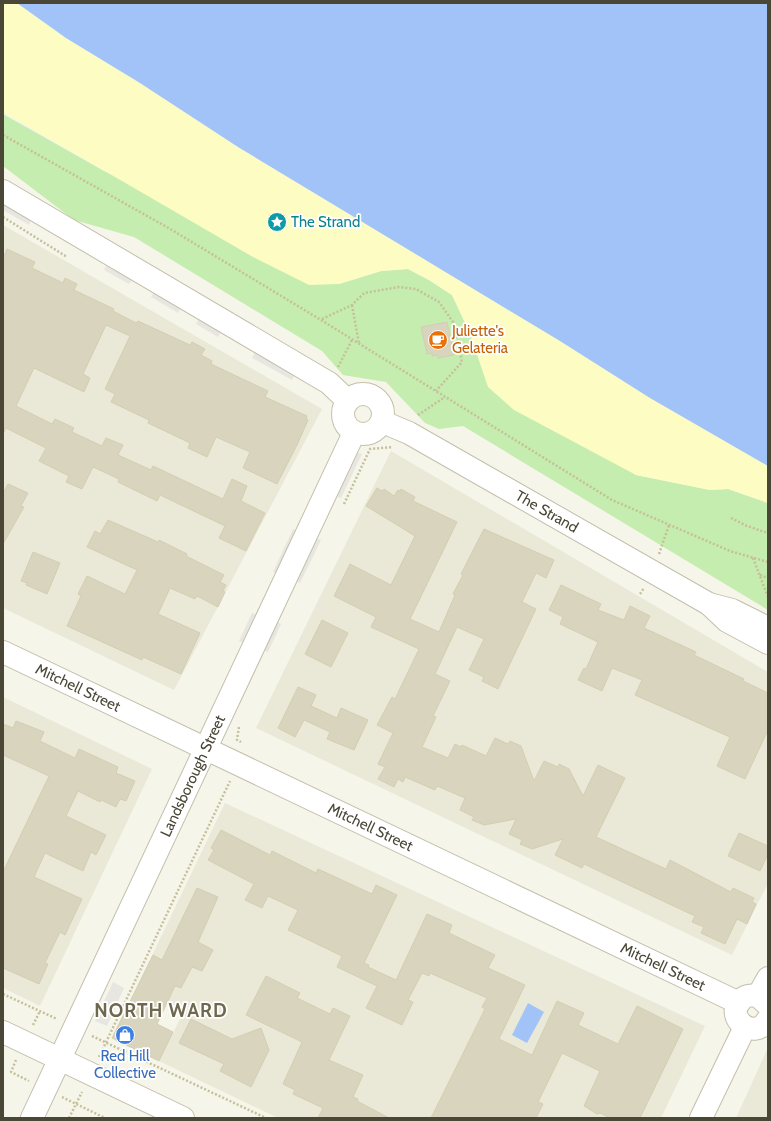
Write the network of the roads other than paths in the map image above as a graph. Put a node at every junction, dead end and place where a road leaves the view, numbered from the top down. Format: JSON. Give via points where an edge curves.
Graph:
{"nodes":[{"id":1,"x":3,"y":191,"type":"edge"},
{"id":2,"x":348,"y":401,"type":"junction"},
{"id":3,"x":383,"y":422,"type":"junction"},
{"id":4,"x":354,"y":433,"type":"junction"},
{"id":5,"x":709,"y":604,"type":"junction"},
{"id":6,"x":768,"y":628,"type":"edge"},
{"id":7,"x":768,"y":643,"type":"edge"},
{"id":8,"x":3,"y":652,"type":"edge"},
{"id":9,"x":207,"y":748,"type":"junction"},
{"id":10,"x":758,"y":995,"type":"edge"},
{"id":11,"x":768,"y":1019,"type":"edge"},
{"id":12,"x":745,"y":1027,"type":"junction"},
{"id":13,"x":3,"y":1032,"type":"edge"},
{"id":14,"x":60,"y":1059,"type":"junction"},
{"id":15,"x":32,"y":1118,"type":"edge"},
{"id":16,"x":183,"y":1118,"type":"edge"},
{"id":17,"x":701,"y":1118,"type":"edge"}],
"edges":[{"from":1,"to":2,"type":"street","via":[[329,383]]},
{"from":2,"to":3,"type":"street","via":[[359,394],[374,396],[383,407]]},
{"from":2,"to":4,"type":"street","via":[[343,410],[344,419],[346,426]]},
{"from":3,"to":4,"type":"street","via":[[372,433]]},
{"from":3,"to":5,"type":"street","name":"The Strand","via":[[409,433]]},
{"from":4,"to":9,"type":"street","name":"Landsborough Street"},
{"from":5,"to":6,"type":"street","name":"The Strand","via":[[732,610]]},
{"from":5,"to":7,"type":"street","name":"The Strand","via":[[727,621]]},
{"from":8,"to":9,"type":"street","name":"Mitchell Street"},
{"from":9,"to":10,"type":"street","name":"Mitchell Street"},
{"from":9,"to":14,"type":"street","name":"Landsborough Street"},
{"from":10,"to":12,"type":"street","via":[[736,1014],[737,1019]]},
{"from":11,"to":12,"type":"street","via":[[760,1027]]},
{"from":12,"to":17,"type":"street"},
{"from":13,"to":14,"type":"street"},
{"from":14,"to":15,"type":"street","name":"Landsborough Street"},
{"from":14,"to":16,"type":"street"}]}
